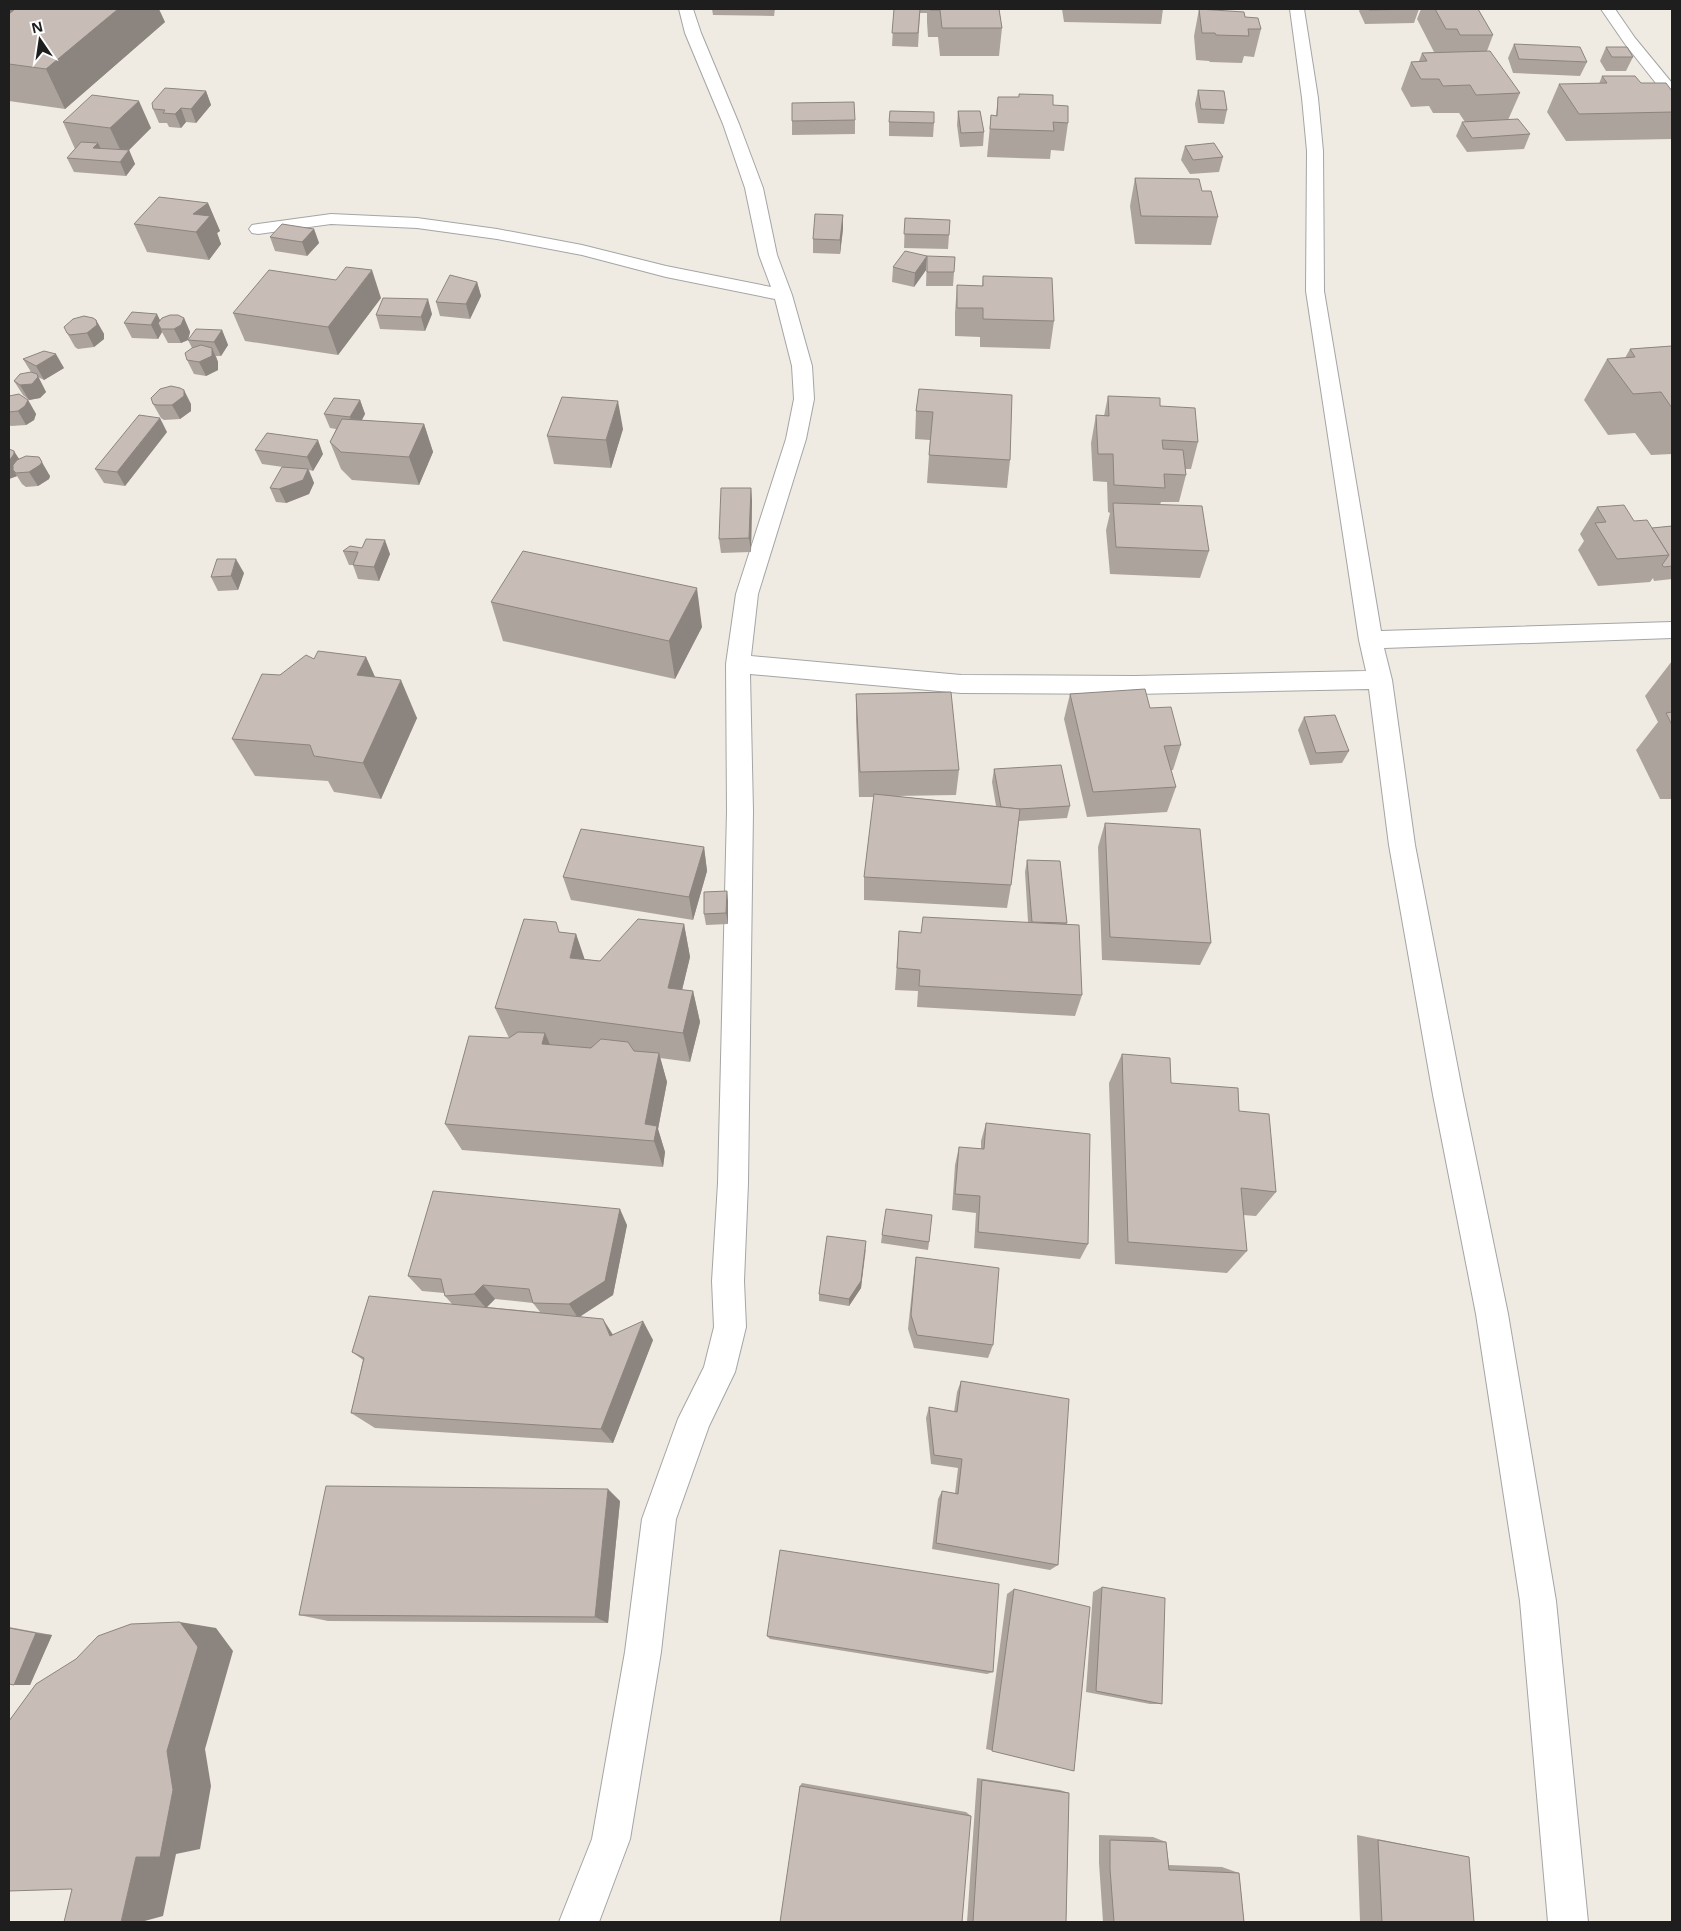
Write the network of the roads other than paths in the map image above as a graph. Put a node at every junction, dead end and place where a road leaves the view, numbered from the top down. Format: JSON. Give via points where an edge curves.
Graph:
{"nodes":[{"id":1,"x":686,"y":9,"type":"edge"},
{"id":2,"x":1298,"y":9,"type":"edge"},
{"id":3,"x":1608,"y":9,"type":"edge"},
{"id":4,"x":1672,"y":93,"type":"edge"},
{"id":5,"x":258,"y":229,"type":"dead end"},
{"id":6,"x":782,"y":295,"type":"junction"},
{"id":7,"x":1672,"y":630,"type":"edge"},
{"id":8,"x":1371,"y":640,"type":"junction"},
{"id":9,"x":738,"y":664,"type":"junction"},
{"id":10,"x":1380,"y":680,"type":"junction"},
{"id":11,"x":579,"y":1922,"type":"edge"},
{"id":12,"x":1568,"y":1922,"type":"edge"}],
"edges":[{"from":1,"to":6,"type":"street","via":[[754,188],[768,255]]},
{"from":2,"to":8,"type":"street","via":[[1315,151],[1315,291]]},
{"from":3,"to":4,"type":"street"},
{"from":5,"to":6,"type":"street","via":[[331,219],[417,223],[572,248]]},
{"from":6,"to":9,"type":"street","via":[[802,366],[804,399],[796,439],[747,594]]},
{"from":7,"to":8,"type":"street"},
{"from":8,"to":10,"type":"street"},
{"from":9,"to":10,"type":"street","via":[[960,684],[1135,685]]},
{"from":9,"to":11,"type":"street","via":[[740,811],[728,1281],[730,1327],[719,1372],[695,1419],[659,1519],[643,1652],[610,1839]]},
{"from":10,"to":12,"type":"street","via":[[1402,845],[1492,1314],[1538,1602]]}]}
